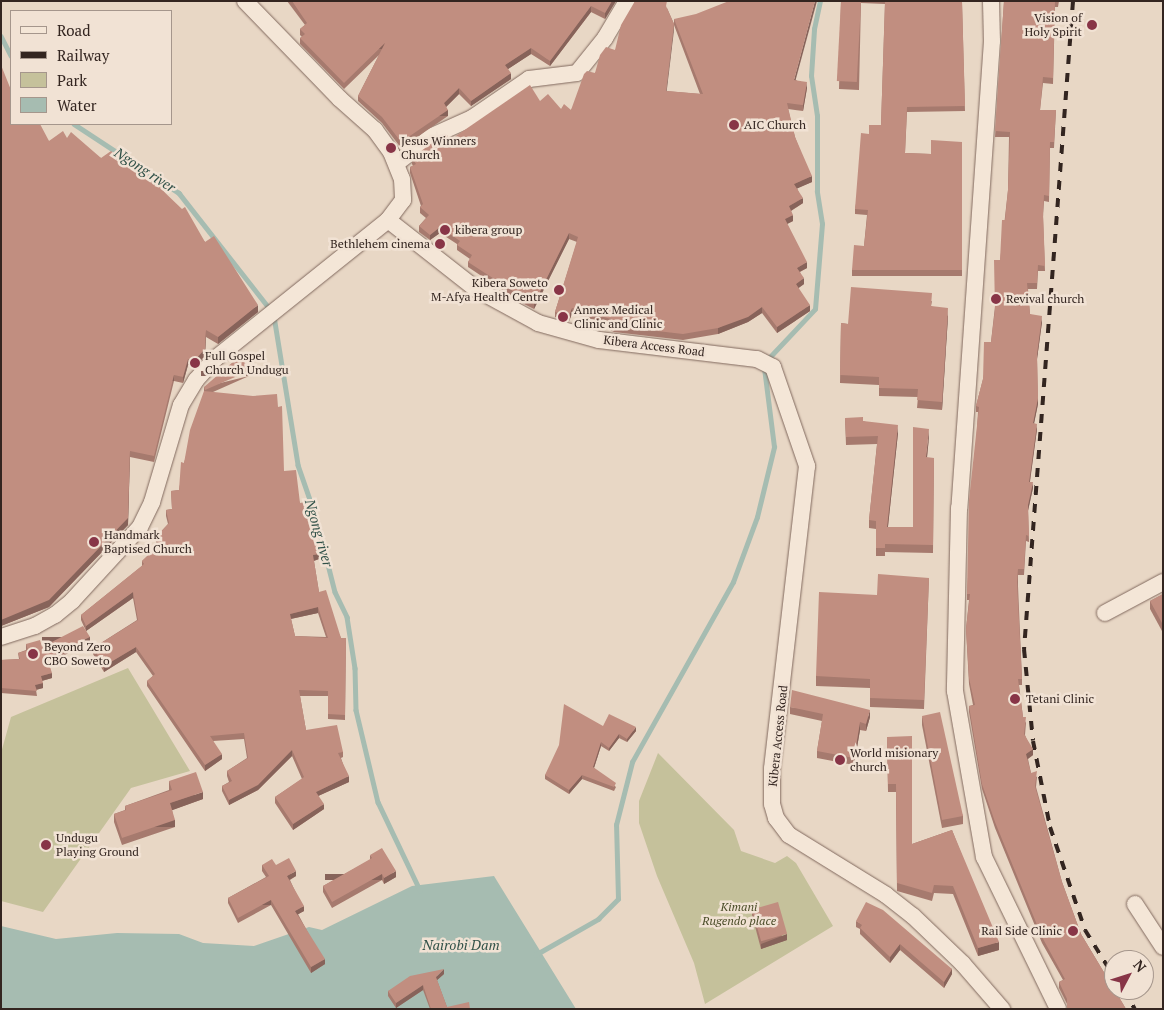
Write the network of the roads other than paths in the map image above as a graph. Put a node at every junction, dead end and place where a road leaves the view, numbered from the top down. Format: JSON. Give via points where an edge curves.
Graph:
{"nodes":[{"id":1,"x":245,"y":1,"type":"edge"},
{"id":2,"x":626,"y":1,"type":"edge"},
{"id":3,"x":991,"y":1,"type":"edge"},
{"id":4,"x":397,"y":163,"type":"junction"},
{"id":5,"x":388,"y":220,"type":"junction"},
{"id":6,"x":1163,"y":582,"type":"edge"},
{"id":7,"x":1106,"y":612,"type":"dead end"},
{"id":8,"x":1,"y":637,"type":"edge"},
{"id":9,"x":1135,"y":904,"type":"dead end"},
{"id":10,"x":1163,"y":947,"type":"edge"},
{"id":11,"x":1002,"y":1009,"type":"edge"},
{"id":12,"x":1058,"y":1009,"type":"edge"}],
"edges":[{"from":1,"to":4,"type":"street","via":[[374,130]]},
{"from":2,"to":4,"type":"street","via":[[605,38],[577,73],[529,79],[472,118],[432,136]]},
{"from":3,"to":12,"type":"street","via":[[992,41],[959,508],[954,691],[984,857]]},
{"from":4,"to":5,"type":"street","via":[[403,201]]},
{"from":5,"to":8,"type":"street","via":[[216,358],[196,380],[181,405],[152,502],[131,538],[55,615],[35,626]]},
{"from":5,"to":11,"type":"street","name":"Kibera Access Road","via":[[476,289],[538,323],[599,340],[764,361],[806,466],[772,769],[772,804],[776,818],[789,835],[886,895],[913,916],[963,964]]},
{"from":6,"to":7,"type":"street"},
{"from":9,"to":10,"type":"street"}]}
